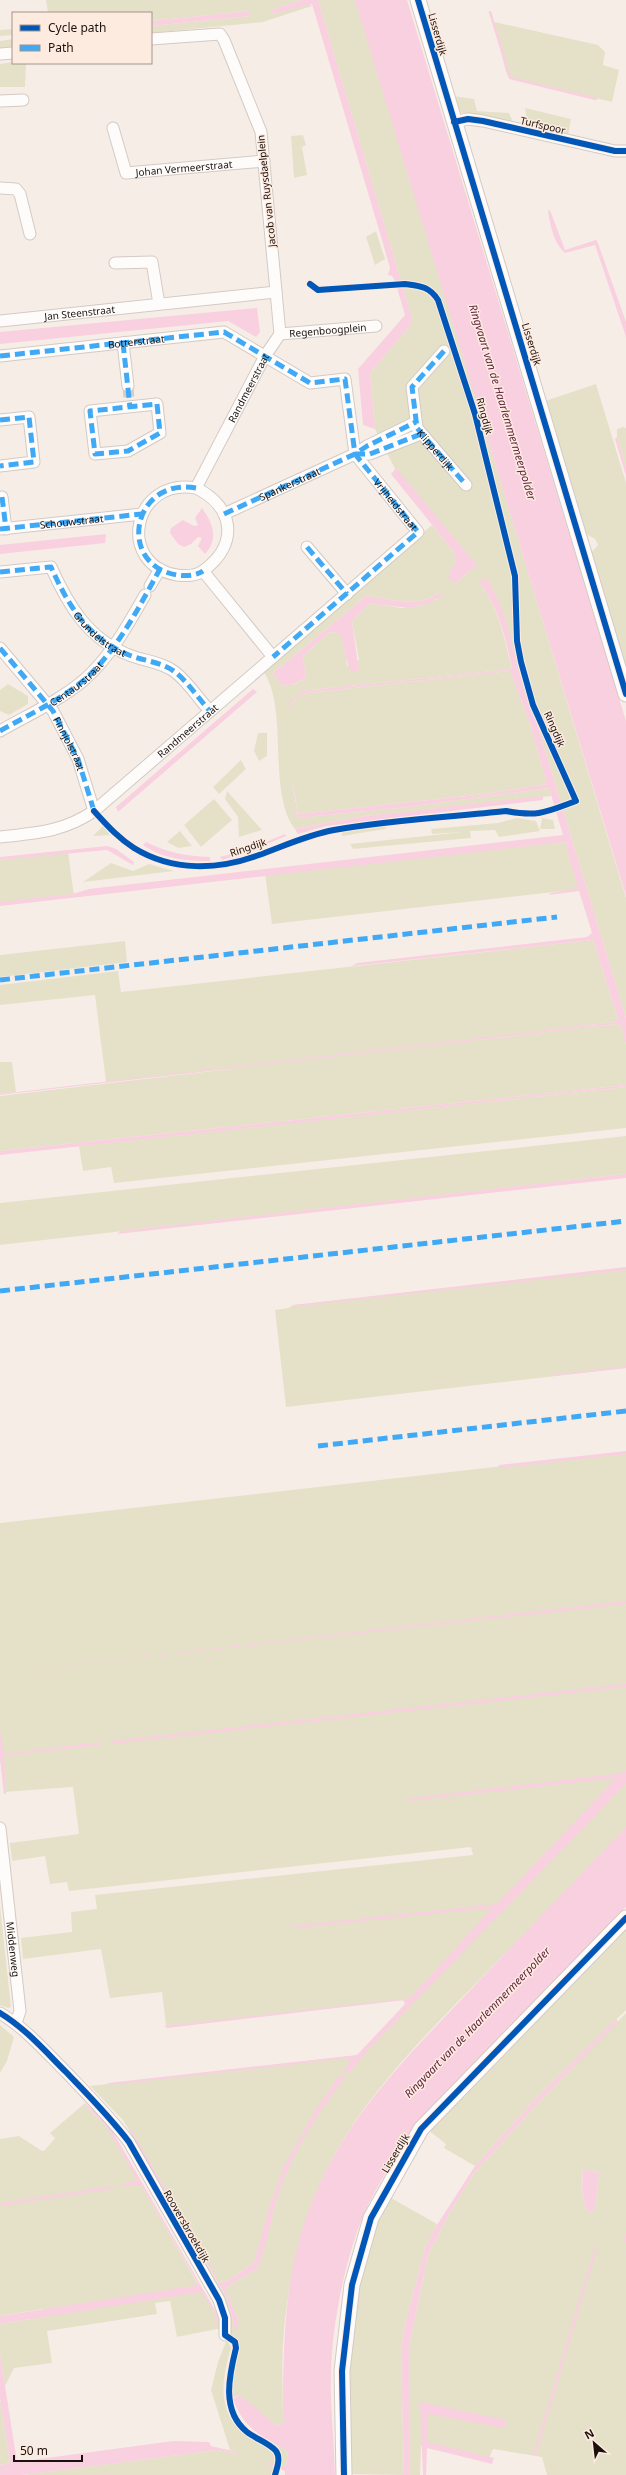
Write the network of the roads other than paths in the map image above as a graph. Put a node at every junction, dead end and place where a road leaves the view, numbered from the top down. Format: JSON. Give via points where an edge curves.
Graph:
{"nodes":[{"id":1,"x":418,"y":0,"type":"edge"},
{"id":2,"x":152,"y":39,"type":"edge"},
{"id":3,"x":12,"y":53,"type":"edge"},
{"id":4,"x":0,"y":54,"type":"edge"},
{"id":5,"x":0,"y":100,"type":"edge"},
{"id":6,"x":23,"y":100,"type":"dead end"},
{"id":7,"x":454,"y":122,"type":"junction"},
{"id":8,"x":114,"y":128,"type":"dead end"},
{"id":9,"x":626,"y":151,"type":"edge"},
{"id":10,"x":264,"y":161,"type":"junction"},
{"id":11,"x":0,"y":188,"type":"edge"},
{"id":12,"x":30,"y":234,"type":"dead end"},
{"id":13,"x":115,"y":263,"type":"dead end"},
{"id":14,"x":275,"y":287,"type":"junction"},
{"id":15,"x":158,"y":304,"type":"junction"},
{"id":16,"x":0,"y":321,"type":"edge"},
{"id":17,"x":376,"y":326,"type":"dead end"},
{"id":18,"x":280,"y":334,"type":"junction"},
{"id":19,"x":123,"y":343,"type":"junction"},
{"id":20,"x":444,"y":351,"type":"dead end"},
{"id":21,"x":0,"y":356,"type":"edge"},
{"id":22,"x":265,"y":356,"type":"junction"},
{"id":23,"x":128,"y":386,"type":"tunnel mouth"},
{"id":24,"x":130,"y":403,"type":"joint"},
{"id":25,"x":0,"y":420,"type":"edge"},
{"id":26,"x":416,"y":422,"type":"junction"},
{"id":27,"x":421,"y":434,"type":"junction"},
{"id":28,"x":355,"y":454,"type":"junction"},
{"id":29,"x":0,"y":466,"type":"edge"},
{"id":30,"x":466,"y":485,"type":"dead end"},
{"id":31,"x":196,"y":488,"type":"junction"},
{"id":32,"x":2,"y":498,"type":"dead end"},
{"id":33,"x":142,"y":514,"type":"junction"},
{"id":34,"x":224,"y":514,"type":"junction"},
{"id":35,"x":3,"y":529,"type":"edge"},
{"id":36,"x":307,"y":547,"type":"dead end"},
{"id":37,"x":160,"y":569,"type":"junction"},
{"id":38,"x":203,"y":571,"type":"junction"},
{"id":39,"x":0,"y":572,"type":"edge"},
{"id":40,"x":347,"y":594,"type":"junction"},
{"id":41,"x":112,"y":647,"type":"junction"},
{"id":42,"x":0,"y":648,"type":"edge"},
{"id":43,"x":272,"y":657,"type":"junction"},
{"id":44,"x":626,"y":694,"type":"edge"},
{"id":45,"x":48,"y":704,"type":"junction"},
{"id":46,"x":209,"y":710,"type":"junction"},
{"id":47,"x":0,"y":731,"type":"edge"},
{"id":48,"x":94,"y":810,"type":"junction"},
{"id":49,"x":0,"y":837,"type":"edge"},
{"id":50,"x":0,"y":1828,"type":"edge"},
{"id":51,"x":626,"y":1918,"type":"edge"},
{"id":52,"x":0,"y":2013,"type":"edge"},
{"id":53,"x":16,"y":2023,"type":"junction"},
{"id":54,"x":225,"y":2335,"type":"dead end"},
{"id":55,"x":344,"y":2475,"type":"edge"}],
"edges":[{"from":1,"to":7,"type":"street","name":"Lisserdijk"},
{"from":2,"to":10,"type":"street","name":"Jacob van Ruysdaelplein","via":[[220,34],[260,132]]},
{"from":3,"to":4,"type":"street"},
{"from":5,"to":6,"type":"street"},
{"from":7,"to":9,"type":"street","name":"Turfspoor","via":[[468,119],[483,121],[615,151]]},
{"from":7,"to":44,"type":"street","name":"Lisserdijk"},
{"from":8,"to":10,"type":"street","name":"Johan Vermeerstraat","via":[[126,173]]},
{"from":10,"to":14,"type":"street","name":"Jacob van Ruysdaelplein"},
{"from":11,"to":12,"type":"street","via":[[16,189],[20,194]]},
{"from":13,"to":15,"type":"street","via":[[152,262]]},
{"from":14,"to":15,"type":"street","name":"Jan Steenstraat"},
{"from":14,"to":18,"type":"street"},
{"from":15,"to":16,"type":"street","name":"Jan Steenstraat"},
{"from":17,"to":18,"type":"street","name":"Regenboogplein"},
{"from":18,"to":22,"type":"street","name":"Randmeerstraat"},
{"from":19,"to":21,"type":"street","name":"Botterstraat"},
{"from":19,"to":22,"type":"street","name":"Botterstraat","via":[[224,332]]},
{"from":19,"to":23,"type":"street"},
{"from":20,"to":26,"type":"street","name":"Klipperdijk","via":[[412,387]]},
{"from":22,"to":28,"type":"street","via":[[310,383],[345,379]]},
{"from":22,"to":31,"type":"street","name":"Randmeerstraat"},
{"from":24,"to":24,"type":"street","via":[[90,411],[95,454],[128,451],[160,433],[157,404]]},
{"from":25,"to":29,"type":"street","via":[[30,417],[34,462]]},
{"from":26,"to":27,"type":"street","name":"Klipperdijk"},
{"from":26,"to":28,"type":"street","name":"Spankerstraat"},
{"from":27,"to":28,"type":"street","name":"Spankerstraat","via":[[370,454]]},
{"from":27,"to":30,"type":"street","name":"Klipperdijk"},
{"from":28,"to":34,"type":"street","name":"Spankerstraat"},
{"from":28,"to":40,"type":"street","name":"Vrijheidstraat","via":[[418,532]]},
{"from":31,"to":33,"type":"street","via":[[171,488],[154,497]]},
{"from":31,"to":34,"type":"street","via":[[210,495]]},
{"from":32,"to":35,"type":"street"},
{"from":33,"to":35,"type":"street","name":"Schouwstraat"},
{"from":33,"to":37,"type":"street","via":[[139,541],[143,552],[153,565]]},
{"from":34,"to":38,"type":"street","via":[[228,528],[225,547],[217,561]]},
{"from":36,"to":40,"type":"street"},
{"from":37,"to":38,"type":"street","via":[[167,573],[186,576]]},
{"from":37,"to":41,"type":"street","name":"Centaurstraat"},
{"from":38,"to":43,"type":"street"},
{"from":39,"to":41,"type":"street","name":"Grundelstraat","via":[[51,567],[64,597],[77,616]]},
{"from":40,"to":43,"type":"street","name":"Vrijheidstraat"},
{"from":41,"to":45,"type":"street","name":"Centaurstraat","via":[[85,679]]},
{"from":41,"to":46,"type":"street","name":"Grundelstraat","via":[[137,658],[166,666],[176,673]]},
{"from":42,"to":45,"type":"street","name":"Finnjolstraat"},
{"from":43,"to":46,"type":"street","name":"Randmeerstraat"},
{"from":45,"to":47,"type":"street","name":"Centaurstraat"},
{"from":45,"to":48,"type":"street","name":"Finnjolstraat","via":[[78,759]]},
{"from":46,"to":48,"type":"street","name":"Randmeerstraat"},
{"from":48,"to":49,"type":"street","name":"Randmeerstraat","via":[[63,828]]},
{"from":50,"to":53,"type":"street","name":"Middenweg","via":[[20,2012]]},
{"from":51,"to":55,"type":"street","name":"Lisserdijk","via":[[422,2130],[371,2218],[352,2285],[342,2371]]},
{"from":52,"to":53,"type":"street","name":"Rooversbroekdijk"},
{"from":53,"to":54,"type":"street","name":"Rooversbroekdijk","via":[[112,2120],[129,2142],[219,2300],[225,2318]]}]}
